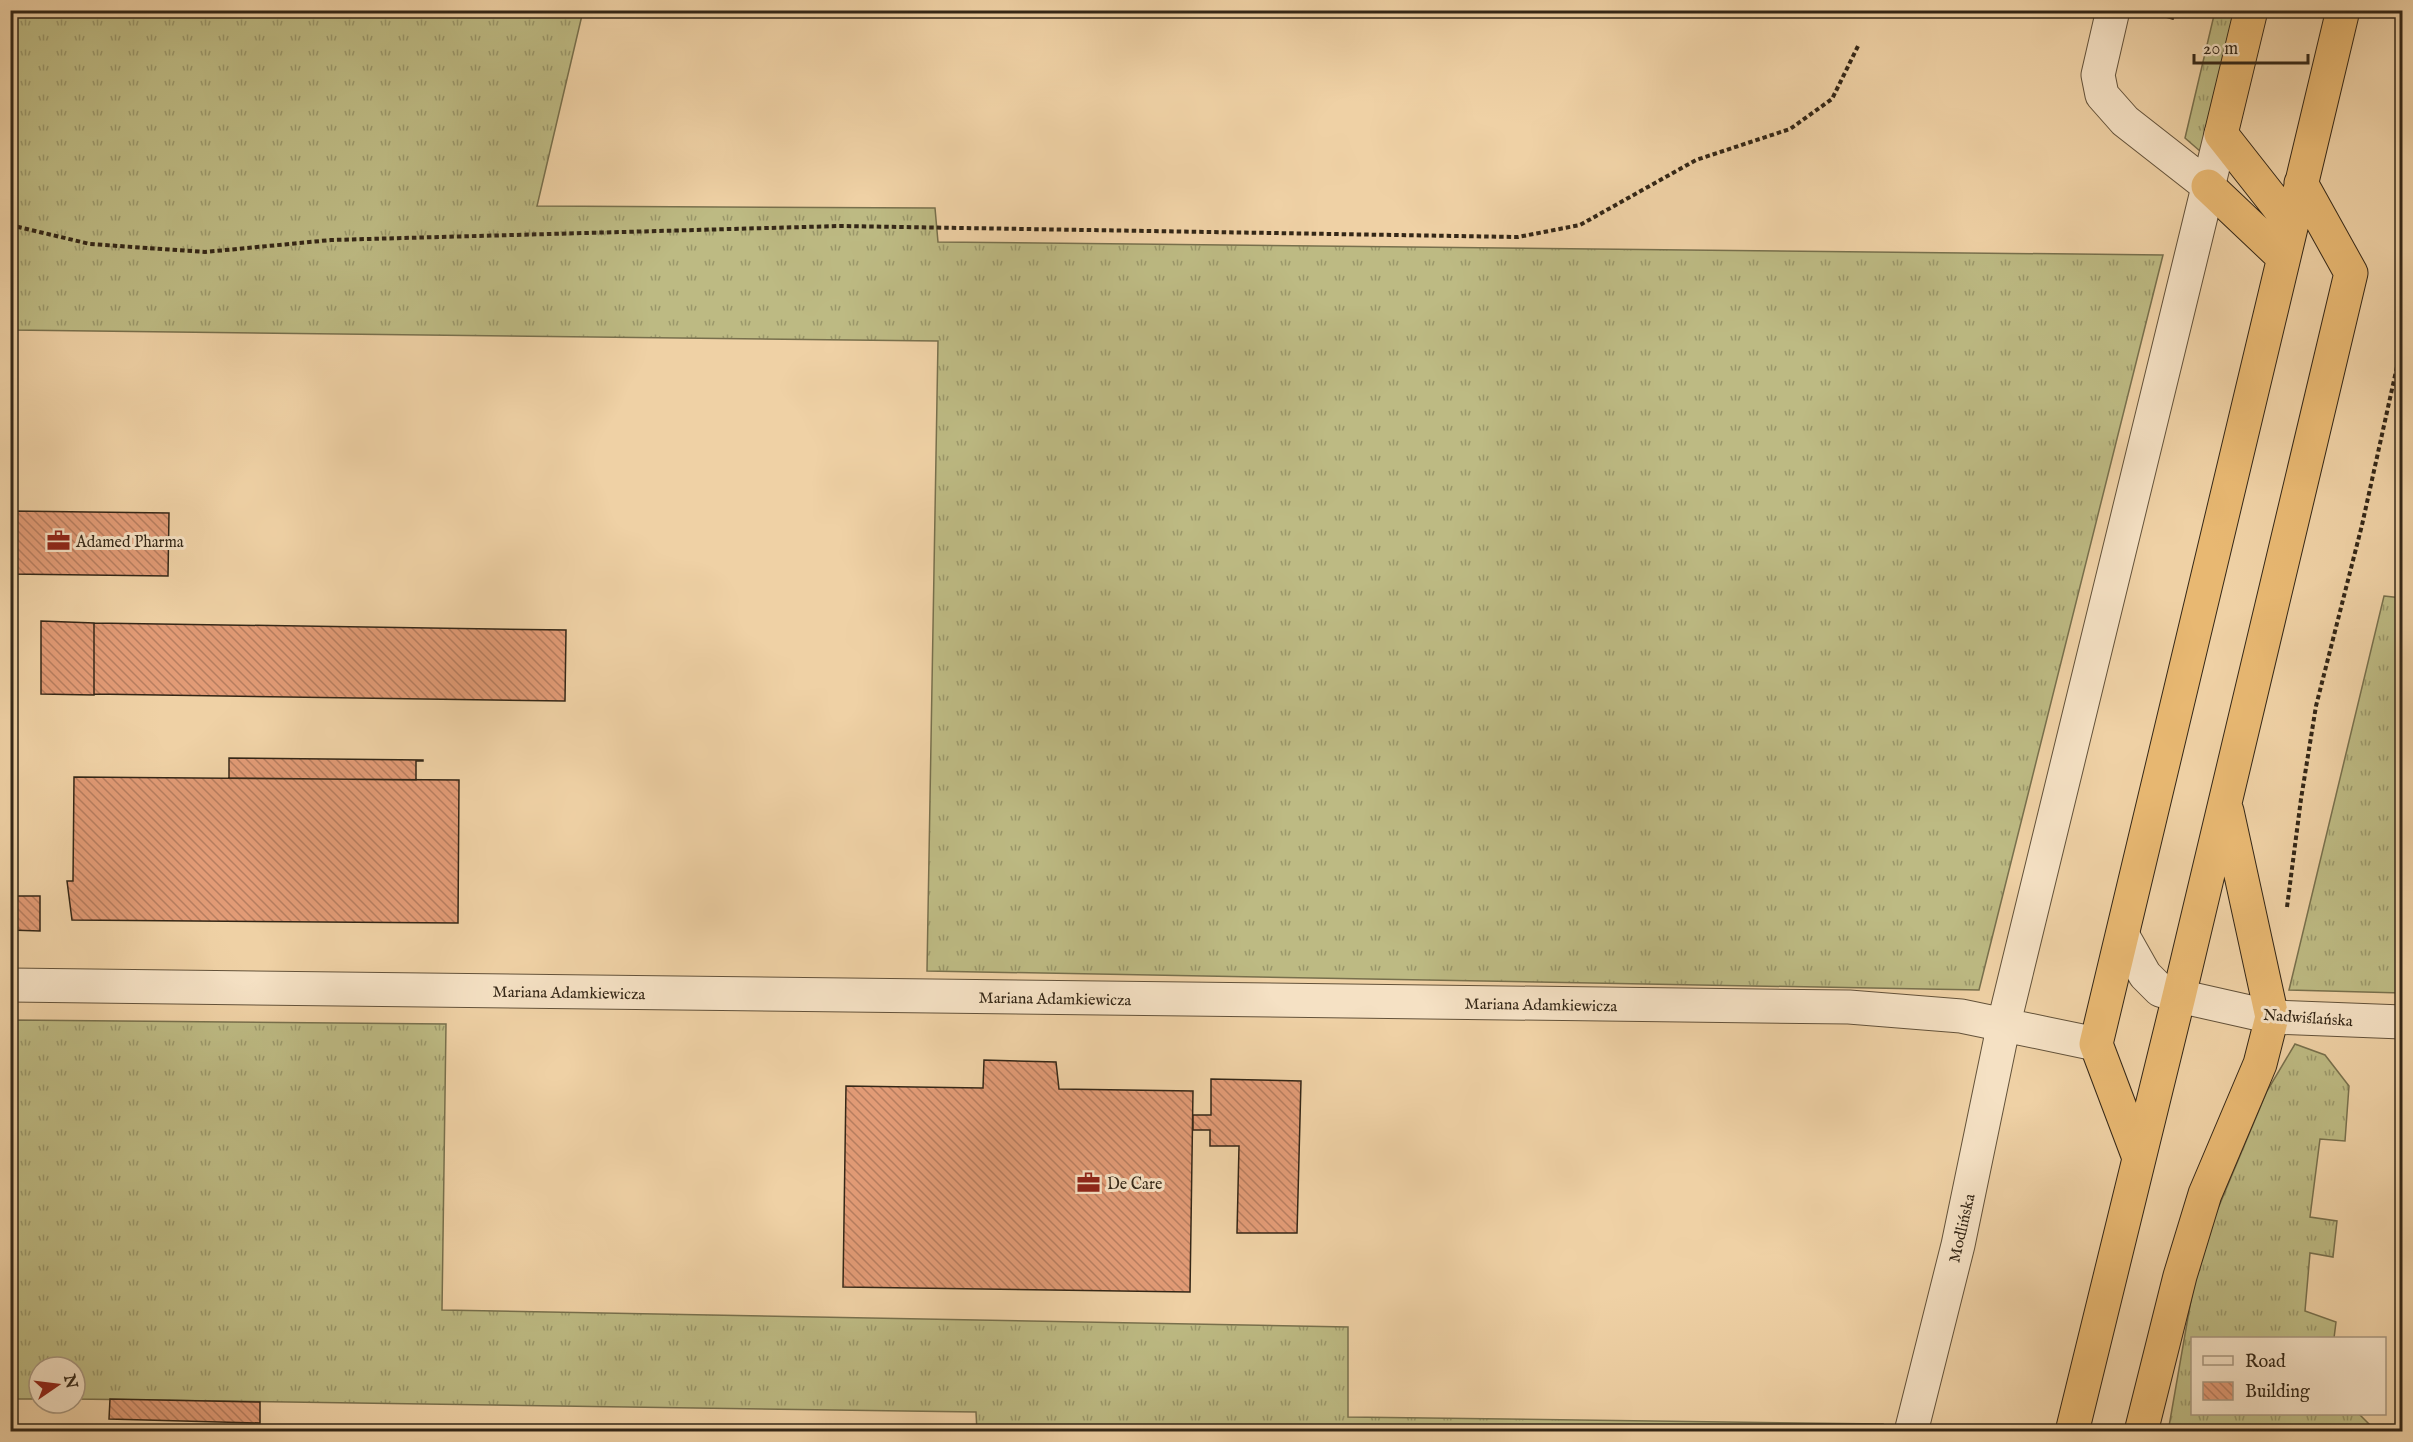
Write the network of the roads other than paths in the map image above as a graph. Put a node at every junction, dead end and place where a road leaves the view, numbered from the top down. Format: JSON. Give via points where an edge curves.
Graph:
{"nodes":[{"id":1,"x":2112,"y":10,"type":"edge"},
{"id":2,"x":2251,"y":10,"type":"edge"},
{"id":3,"x":2343,"y":10,"type":"edge"},
{"id":4,"x":2221,"y":134,"type":"junction"},
{"id":5,"x":2301,"y":183,"type":"junction"},
{"id":6,"x":2208,"y":186,"type":"junction"},
{"id":7,"x":2291,"y":223,"type":"junction"},
{"id":8,"x":2283,"y":257,"type":"junction"},
{"id":9,"x":2225,"y":803,"type":"junction"},
{"id":10,"x":2122,"y":936,"type":"junction"},
{"id":11,"x":10,"y":985,"type":"edge"},
{"id":12,"x":2179,"y":996,"type":"junction"},
{"id":13,"x":2272,"y":1017,"type":"junction"},
{"id":14,"x":2403,"y":1022,"type":"edge"},
{"id":15,"x":2004,"y":1023,"type":"junction"},
{"id":16,"x":2096,"y":1044,"type":"junction"},
{"id":17,"x":2139,"y":1158,"type":"junction"},
{"id":18,"x":1911,"y":1431,"type":"edge"},
{"id":19,"x":2072,"y":1431,"type":"edge"},
{"id":20,"x":2140,"y":1431,"type":"edge"}],
"edges":[{"from":1,"to":6,"type":"street","via":[[2098,75],[2102,95],[2125,121]]},
{"from":2,"to":4,"type":"highway"},
{"from":3,"to":5,"type":"highway"},
{"from":4,"to":6,"type":"street","name":"Modlińska"},
{"from":4,"to":7,"type":"highway"},
{"from":5,"to":7,"type":"highway"},
{"from":5,"to":9,"type":"highway","via":[[2351,273]]},
{"from":6,"to":8,"type":"highway"},
{"from":6,"to":15,"type":"street","name":"Modlińska"},
{"from":7,"to":8,"type":"highway"},
{"from":8,"to":10,"type":"highway"},
{"from":9,"to":12,"type":"highway"},
{"from":9,"to":13,"type":"highway"},
{"from":10,"to":12,"type":"street","name":"Nadwiślańska","via":[[2145,975],[2160,990]]},
{"from":10,"to":16,"type":"highway"},
{"from":11,"to":15,"type":"street","name":"Mariana Adamkiewicza","via":[[1849,1008]]},
{"from":12,"to":13,"type":"street","name":"Nadwiślańska"},
{"from":12,"to":17,"type":"highway"},
{"from":13,"to":14,"type":"street","name":"Nadwiślańska"},
{"from":13,"to":20,"type":"highway","via":[[2260,1064],[2205,1194]]},
{"from":15,"to":16,"type":"street","name":"Mariana Adamkiewicza"},
{"from":15,"to":18,"type":"street","name":"Modlińska","via":[[1958,1245]]},
{"from":16,"to":17,"type":"highway"},
{"from":17,"to":19,"type":"highway"}]}
